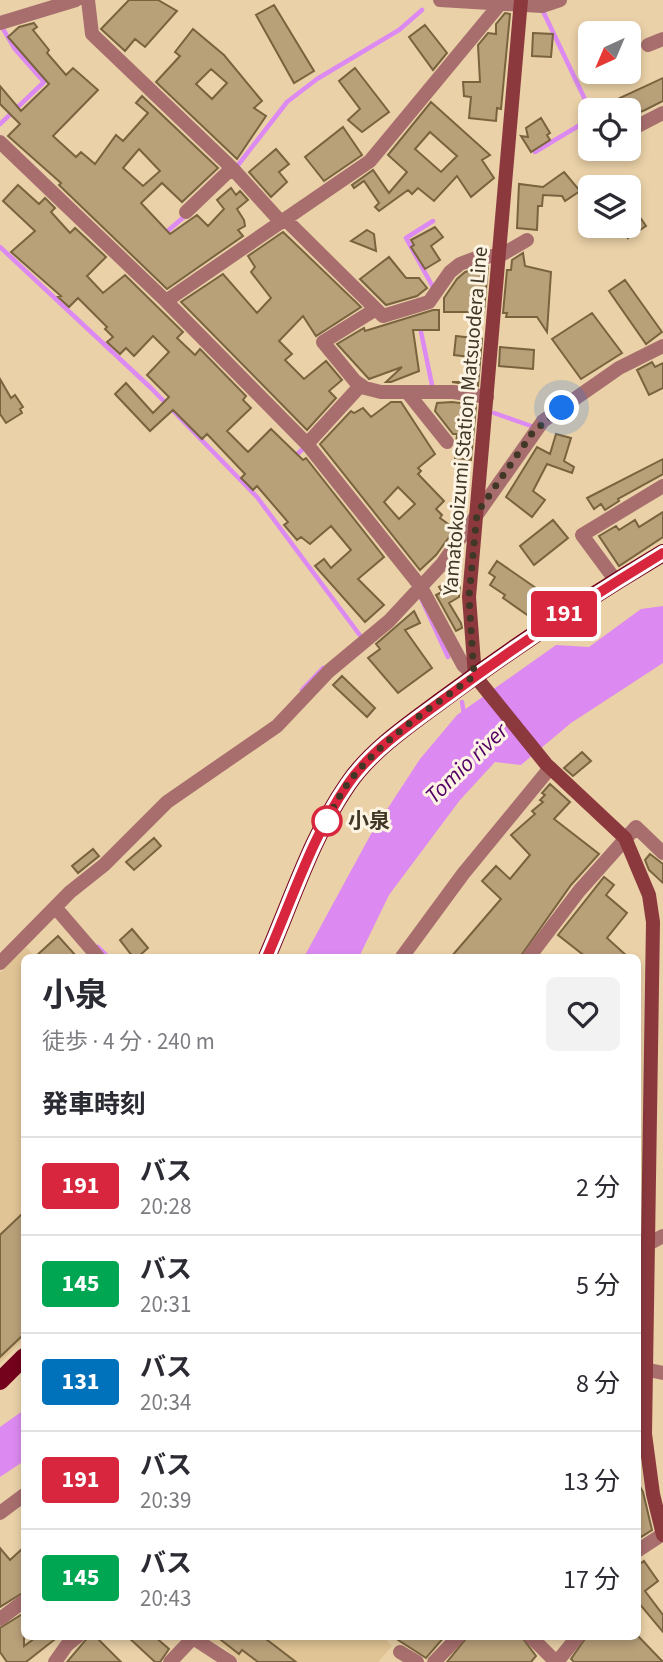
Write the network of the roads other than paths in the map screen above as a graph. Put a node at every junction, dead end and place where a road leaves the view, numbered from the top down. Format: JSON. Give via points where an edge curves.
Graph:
{"nodes":[{"id":1,"x":76,"y":0,"type":"edge"},
{"id":2,"x":88,"y":0,"type":"edge"},
{"id":3,"x":440,"y":0,"type":"edge"},
{"id":4,"x":560,"y":0,"type":"edge"},
{"id":5,"x":521,"y":2,"type":"edge"},
{"id":6,"x":500,"y":4,"type":"junction"},
{"id":7,"x":0,"y":23,"type":"edge"},
{"id":8,"x":663,"y":39,"type":"edge"},
{"id":9,"x":648,"y":45,"type":"dead end"},
{"id":10,"x":663,"y":113,"type":"edge"},
{"id":11,"x":641,"y":124,"type":"edge"},
{"id":12,"x":0,"y":142,"type":"edge"},
{"id":13,"x":234,"y":171,"type":"junction"},
{"id":14,"x":186,"y":212,"type":"dead end"},
{"id":15,"x":282,"y":220,"type":"junction"},
{"id":16,"x":527,"y":240,"type":"dead end"},
{"id":17,"x":501,"y":255,"type":"junction"},
{"id":18,"x":166,"y":301,"type":"junction"},
{"id":19,"x":376,"y":309,"type":"junction"},
{"id":20,"x":663,"y":346,"type":"edge"},
{"id":21,"x":361,"y":385,"type":"junction"},
{"id":22,"x":407,"y":392,"type":"junction"},
{"id":23,"x":486,"y":397,"type":"junction"},
{"id":24,"x":447,"y":442,"type":"dead end"},
{"id":25,"x":307,"y":444,"type":"junction"},
{"id":26,"x":663,"y":486,"type":"edge"},
{"id":27,"x":477,"y":513,"type":"junction"},
{"id":28,"x":663,"y":553,"type":"edge"},
{"id":29,"x":615,"y":581,"type":"junction"},
{"id":30,"x":421,"y":588,"type":"junction"},
{"id":31,"x":477,"y":681,"type":"junction"},
{"id":32,"x":548,"y":766,"type":"junction"},
{"id":33,"x":625,"y":838,"type":"junction"},
{"id":34,"x":663,"y":853,"type":"edge"},
{"id":35,"x":55,"y":907,"type":"junction"},
{"id":36,"x":95,"y":954,"type":"edge"},
{"id":37,"x":268,"y":954,"type":"edge"},
{"id":38,"x":404,"y":954,"type":"edge"},
{"id":39,"x":531,"y":954,"type":"edge"},
{"id":40,"x":0,"y":963,"type":"edge"},
{"id":41,"x":663,"y":1236,"type":"edge"},
{"id":42,"x":643,"y":1246,"type":"edge"},
{"id":43,"x":21,"y":1360,"type":"edge"},
{"id":44,"x":644,"y":1368,"type":"junction"},
{"id":45,"x":663,"y":1373,"type":"edge"},
{"id":46,"x":0,"y":1381,"type":"edge"},
{"id":47,"x":21,"y":1497,"type":"edge"},
{"id":48,"x":0,"y":1513,"type":"edge"},
{"id":49,"x":663,"y":1535,"type":"edge"},
{"id":50,"x":641,"y":1549,"type":"edge"},
{"id":51,"x":21,"y":1603,"type":"edge"},
{"id":52,"x":0,"y":1619,"type":"edge"},
{"id":53,"x":73,"y":1640,"type":"edge"},
{"id":54,"x":188,"y":1640,"type":"edge"},
{"id":55,"x":196,"y":1640,"type":"edge"},
{"id":56,"x":455,"y":1640,"type":"edge"},
{"id":57,"x":534,"y":1640,"type":"edge"},
{"id":58,"x":575,"y":1640,"type":"edge"},
{"id":59,"x":400,"y":1652,"type":"dead end"},
{"id":60,"x":55,"y":1662,"type":"edge"},
{"id":61,"x":170,"y":1662,"type":"edge"},
{"id":62,"x":230,"y":1662,"type":"edge"},
{"id":63,"x":417,"y":1662,"type":"edge"},
{"id":64,"x":434,"y":1662,"type":"edge"},
{"id":65,"x":556,"y":1662,"type":"edge"}],
"edges":[{"from":1,"to":7,"type":"street"},
{"from":2,"to":13,"type":"street","via":[[92,34]]},
{"from":3,"to":6,"type":"street"},
{"from":4,"to":5,"type":"street","via":[[542,6]]},
{"from":5,"to":6,"type":"street"},
{"from":5,"to":17,"type":"main road","name":"Yamatokoizumi Station Matsuodera Line"},
{"from":6,"to":15,"type":"street","via":[[370,161]]},
{"from":8,"to":9,"type":"street"},
{"from":10,"to":11,"type":"street"},
{"from":12,"to":18,"type":"street"},
{"from":13,"to":14,"type":"street"},
{"from":13,"to":15,"type":"street"},
{"from":15,"to":18,"type":"street"},
{"from":15,"to":19,"type":"street"},
{"from":16,"to":17,"type":"street"},
{"from":17,"to":19,"type":"street","via":[[460,264],[429,302],[383,316]]},
{"from":17,"to":23,"type":"main road","name":"Yamatokoizumi Station Matsuodera Line"},
{"from":18,"to":25,"type":"street"},
{"from":19,"to":21,"type":"street","via":[[323,342]]},
{"from":20,"to":27,"type":"street","via":[[619,368],[543,421]]},
{"from":21,"to":22,"type":"street","via":[[381,392]]},
{"from":21,"to":25,"type":"street"},
{"from":22,"to":23,"type":"street"},
{"from":22,"to":24,"type":"street"},
{"from":23,"to":27,"type":"main road","name":"Yamatokoizumi Station Matsuodera Line"},
{"from":25,"to":30,"type":"street"},
{"from":26,"to":29,"type":"street","via":[[582,535]]},
{"from":27,"to":30,"type":"street"},
{"from":27,"to":31,"type":"main road","name":"Yamatokoizumi Station Matsuodera Line","via":[[469,597]]},
{"from":28,"to":29,"type":"main road"},
{"from":29,"to":31,"type":"main road"},
{"from":30,"to":31,"type":"street","via":[[463,665]]},
{"from":30,"to":35,"type":"street","via":[[323,677],[277,726],[176,795]]},
{"from":31,"to":32,"type":"main road"},
{"from":31,"to":37,"type":"main road","via":[[401,730],[348,783],[324,825]]},
{"from":32,"to":33,"type":"main road"},
{"from":32,"to":38,"type":"street"},
{"from":33,"to":34,"type":"street","via":[[636,827]]},
{"from":33,"to":39,"type":"street"},
{"from":33,"to":42,"type":"main road","via":[[646,885],[653,922]]},
{"from":35,"to":36,"type":"street"},
{"from":35,"to":40,"type":"street"},
{"from":41,"to":42,"type":"street"},
{"from":42,"to":44,"type":"main road"},
{"from":43,"to":46,"type":"main road"},
{"from":44,"to":45,"type":"street"},
{"from":44,"to":49,"type":"main road","via":[[645,1434]]},
{"from":47,"to":48,"type":"street"},
{"from":49,"to":50,"type":"street"},
{"from":51,"to":52,"type":"street"},
{"from":53,"to":60,"type":"street"},
{"from":54,"to":61,"type":"street"},
{"from":55,"to":62,"type":"street"},
{"from":56,"to":64,"type":"street"},
{"from":57,"to":65,"type":"street"},
{"from":58,"to":65,"type":"street"},
{"from":59,"to":63,"type":"street"}]}
